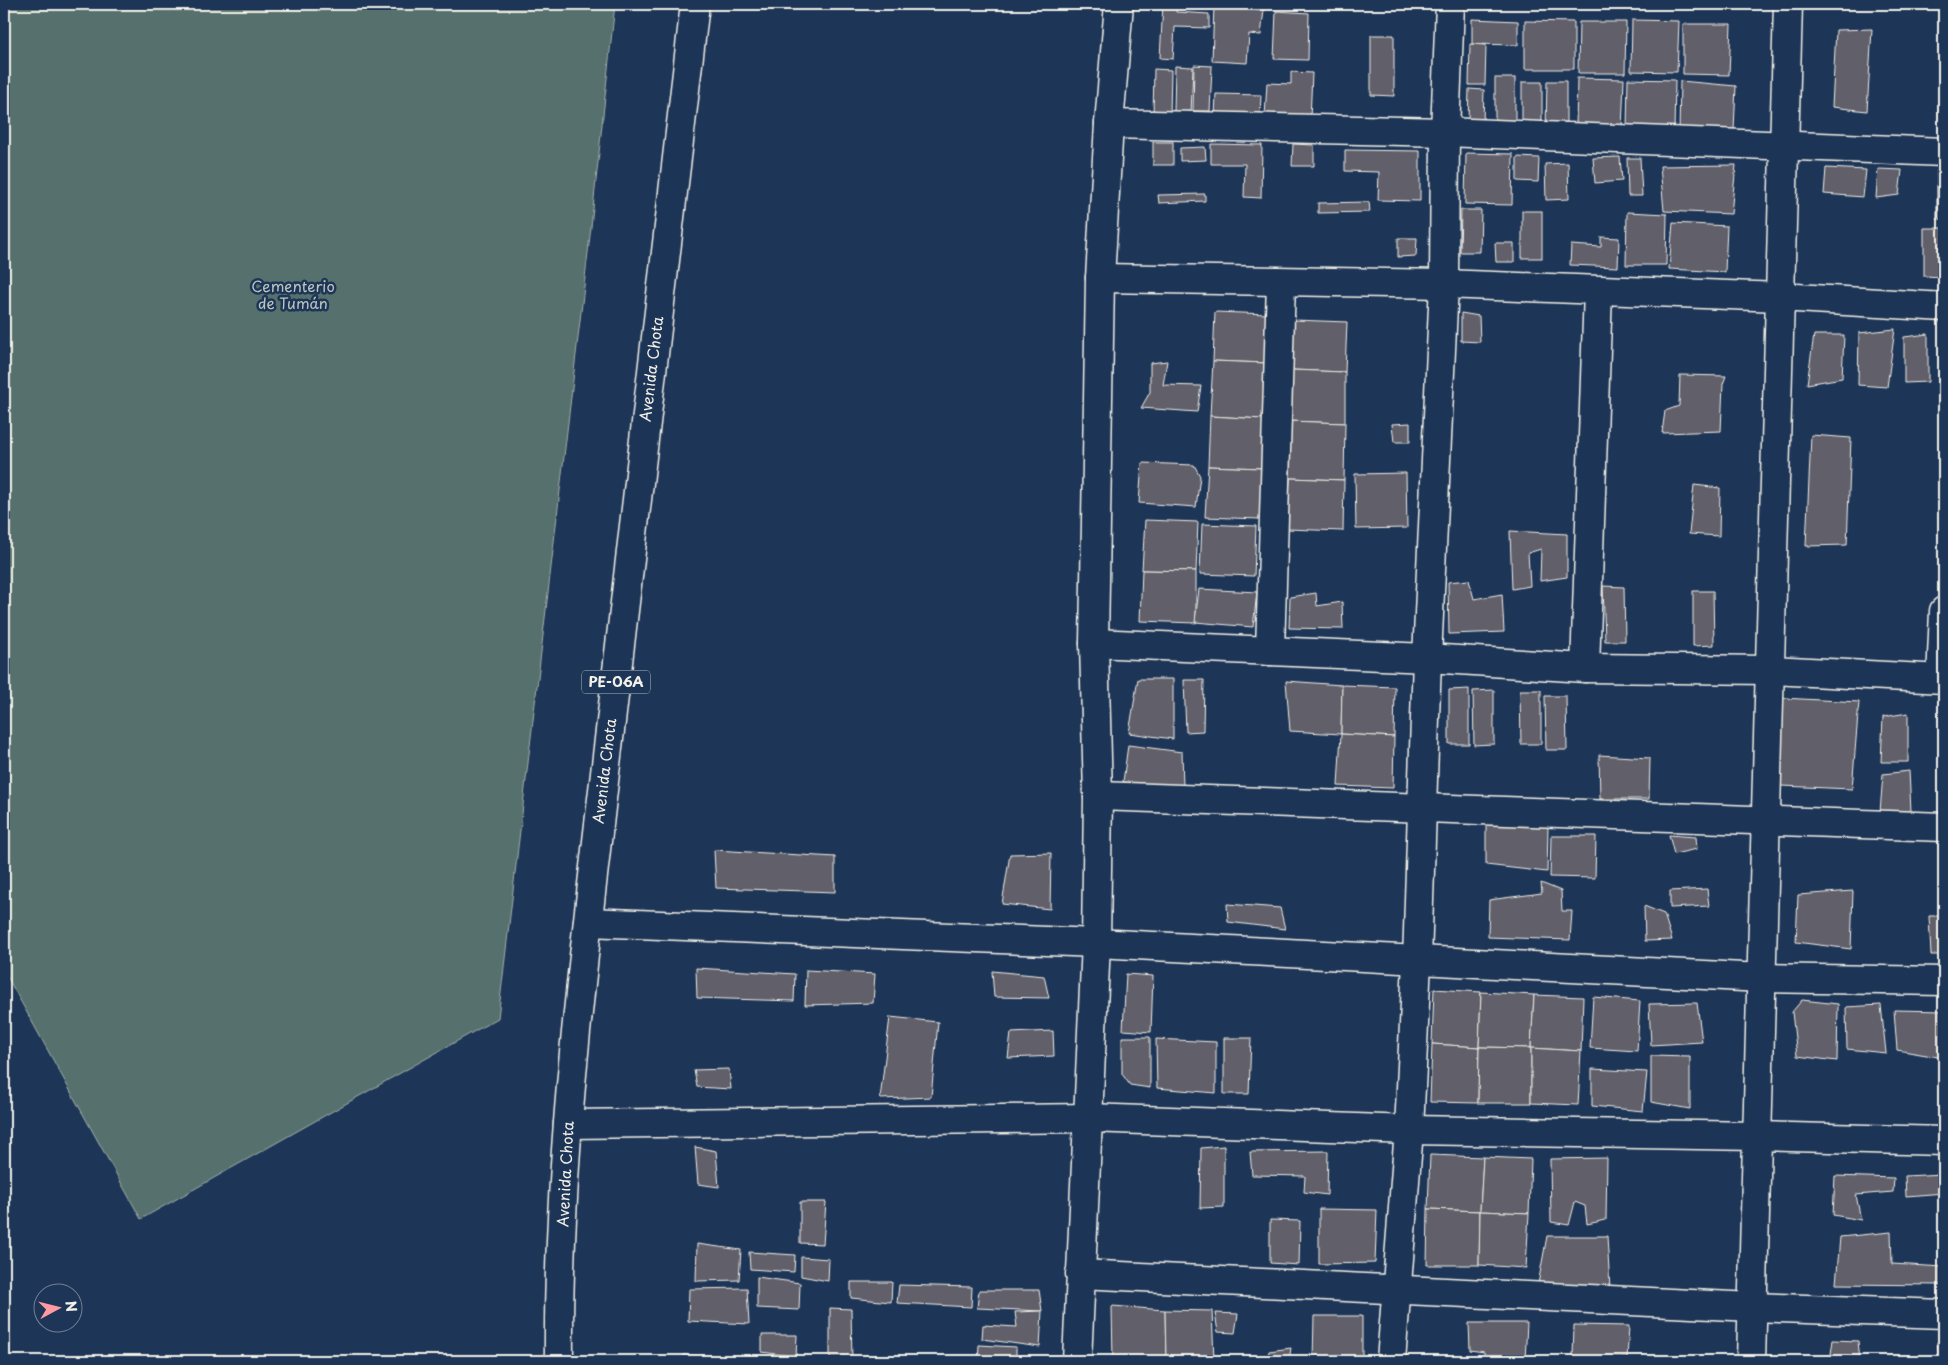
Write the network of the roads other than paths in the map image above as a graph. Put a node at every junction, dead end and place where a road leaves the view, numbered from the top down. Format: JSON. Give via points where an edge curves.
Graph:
{"nodes":[{"id":1,"x":695,"y":4,"type":"edge"},
{"id":2,"x":1119,"y":4,"type":"edge"},
{"id":3,"x":1450,"y":4,"type":"edge"},
{"id":4,"x":1788,"y":4,"type":"edge"},
{"id":5,"x":1109,"y":124,"type":"junction"},
{"id":6,"x":1445,"y":132,"type":"junction"},
{"id":7,"x":1784,"y":146,"type":"junction"},
{"id":8,"x":1944,"y":152,"type":"edge"},
{"id":9,"x":1100,"y":278,"type":"junction"},
{"id":10,"x":1281,"y":282,"type":"junction"},
{"id":11,"x":1444,"y":284,"type":"junction"},
{"id":12,"x":1598,"y":291,"type":"junction"},
{"id":13,"x":1780,"y":297,"type":"junction"},
{"id":14,"x":1944,"y":307,"type":"edge"},
{"id":15,"x":1944,"y":611,"type":"edge"},
{"id":16,"x":1094,"y":643,"type":"junction"},
{"id":17,"x":1270,"y":651,"type":"junction"},
{"id":18,"x":1427,"y":658,"type":"junction"},
{"id":19,"x":1585,"y":668,"type":"junction"},
{"id":20,"x":1770,"y":670,"type":"junction"},
{"id":21,"x":1943,"y":679,"type":"edge"},
{"id":22,"x":1098,"y":796,"type":"junction"},
{"id":23,"x":1422,"y":808,"type":"junction"},
{"id":24,"x":1766,"y":820,"type":"junction"},
{"id":25,"x":1944,"y":827,"type":"edge"},
{"id":26,"x":588,"y":922,"type":"junction"},
{"id":27,"x":1096,"y":943,"type":"junction"},
{"id":28,"x":1417,"y":961,"type":"junction"},
{"id":29,"x":1762,"y":978,"type":"junction"},
{"id":30,"x":1944,"y":981,"type":"edge"},
{"id":31,"x":1089,"y":1118,"type":"junction"},
{"id":32,"x":568,"y":1124,"type":"junction"},
{"id":33,"x":1409,"y":1130,"type":"junction"},
{"id":34,"x":1757,"y":1136,"type":"junction"},
{"id":35,"x":1944,"y":1141,"type":"edge"},
{"id":36,"x":1080,"y":1274,"type":"junction"},
{"id":37,"x":1396,"y":1289,"type":"junction"},
{"id":38,"x":1753,"y":1307,"type":"junction"},
{"id":39,"x":1944,"y":1314,"type":"edge"},
{"id":40,"x":559,"y":1361,"type":"edge"},
{"id":41,"x":1077,"y":1361,"type":"edge"},
{"id":42,"x":1392,"y":1361,"type":"edge"},
{"id":43,"x":1751,"y":1361,"type":"edge"}],
"edges":[{"from":1,"to":26,"type":"main road","name":"Avenida Chota","number":"PE-06A"},
{"from":2,"to":5,"type":"main road"},
{"from":3,"to":6,"type":"main road"},
{"from":4,"to":7,"type":"main road"},
{"from":5,"to":6,"type":"main road"},
{"from":5,"to":9,"type":"main road"},
{"from":6,"to":7,"type":"main road"},
{"from":6,"to":11,"type":"main road"},
{"from":7,"to":8,"type":"main road"},
{"from":7,"to":13,"type":"main road"},
{"from":9,"to":10,"type":"main road"},
{"from":9,"to":16,"type":"main road"},
{"from":10,"to":11,"type":"main road"},
{"from":10,"to":17,"type":"main road"},
{"from":11,"to":12,"type":"main road"},
{"from":11,"to":18,"type":"main road"},
{"from":12,"to":13,"type":"main road"},
{"from":12,"to":19,"type":"main road"},
{"from":13,"to":14,"type":"main road"},
{"from":13,"to":20,"type":"main road"},
{"from":15,"to":21,"type":"main road"},
{"from":16,"to":17,"type":"main road"},
{"from":16,"to":22,"type":"main road"},
{"from":17,"to":18,"type":"main road"},
{"from":18,"to":19,"type":"main road"},
{"from":18,"to":23,"type":"main road"},
{"from":19,"to":20,"type":"main road"},
{"from":20,"to":21,"type":"main road"},
{"from":20,"to":24,"type":"main road"},
{"from":22,"to":23,"type":"main road"},
{"from":22,"to":27,"type":"main road"},
{"from":23,"to":24,"type":"main road"},
{"from":23,"to":28,"type":"main road"},
{"from":24,"to":25,"type":"main road"},
{"from":24,"to":29,"type":"main road"},
{"from":26,"to":27,"type":"main road"},
{"from":26,"to":32,"type":"main road","name":"Avenida Chota","number":"PE-06A"},
{"from":27,"to":28,"type":"main road"},
{"from":27,"to":31,"type":"main road"},
{"from":28,"to":29,"type":"main road"},
{"from":28,"to":33,"type":"main road"},
{"from":29,"to":30,"type":"main road"},
{"from":29,"to":34,"type":"main road"},
{"from":31,"to":32,"type":"main road"},
{"from":31,"to":33,"type":"main road"},
{"from":31,"to":36,"type":"main road"},
{"from":32,"to":40,"type":"main road","name":"Avenida Chota","number":"PE-06A"},
{"from":33,"to":34,"type":"main road"},
{"from":33,"to":37,"type":"main road"},
{"from":34,"to":35,"type":"main road"},
{"from":34,"to":38,"type":"main road"},
{"from":36,"to":37,"type":"main road"},
{"from":36,"to":41,"type":"main road"},
{"from":37,"to":38,"type":"main road"},
{"from":37,"to":42,"type":"main road"},
{"from":38,"to":39,"type":"main road"},
{"from":38,"to":43,"type":"main road"}]}
